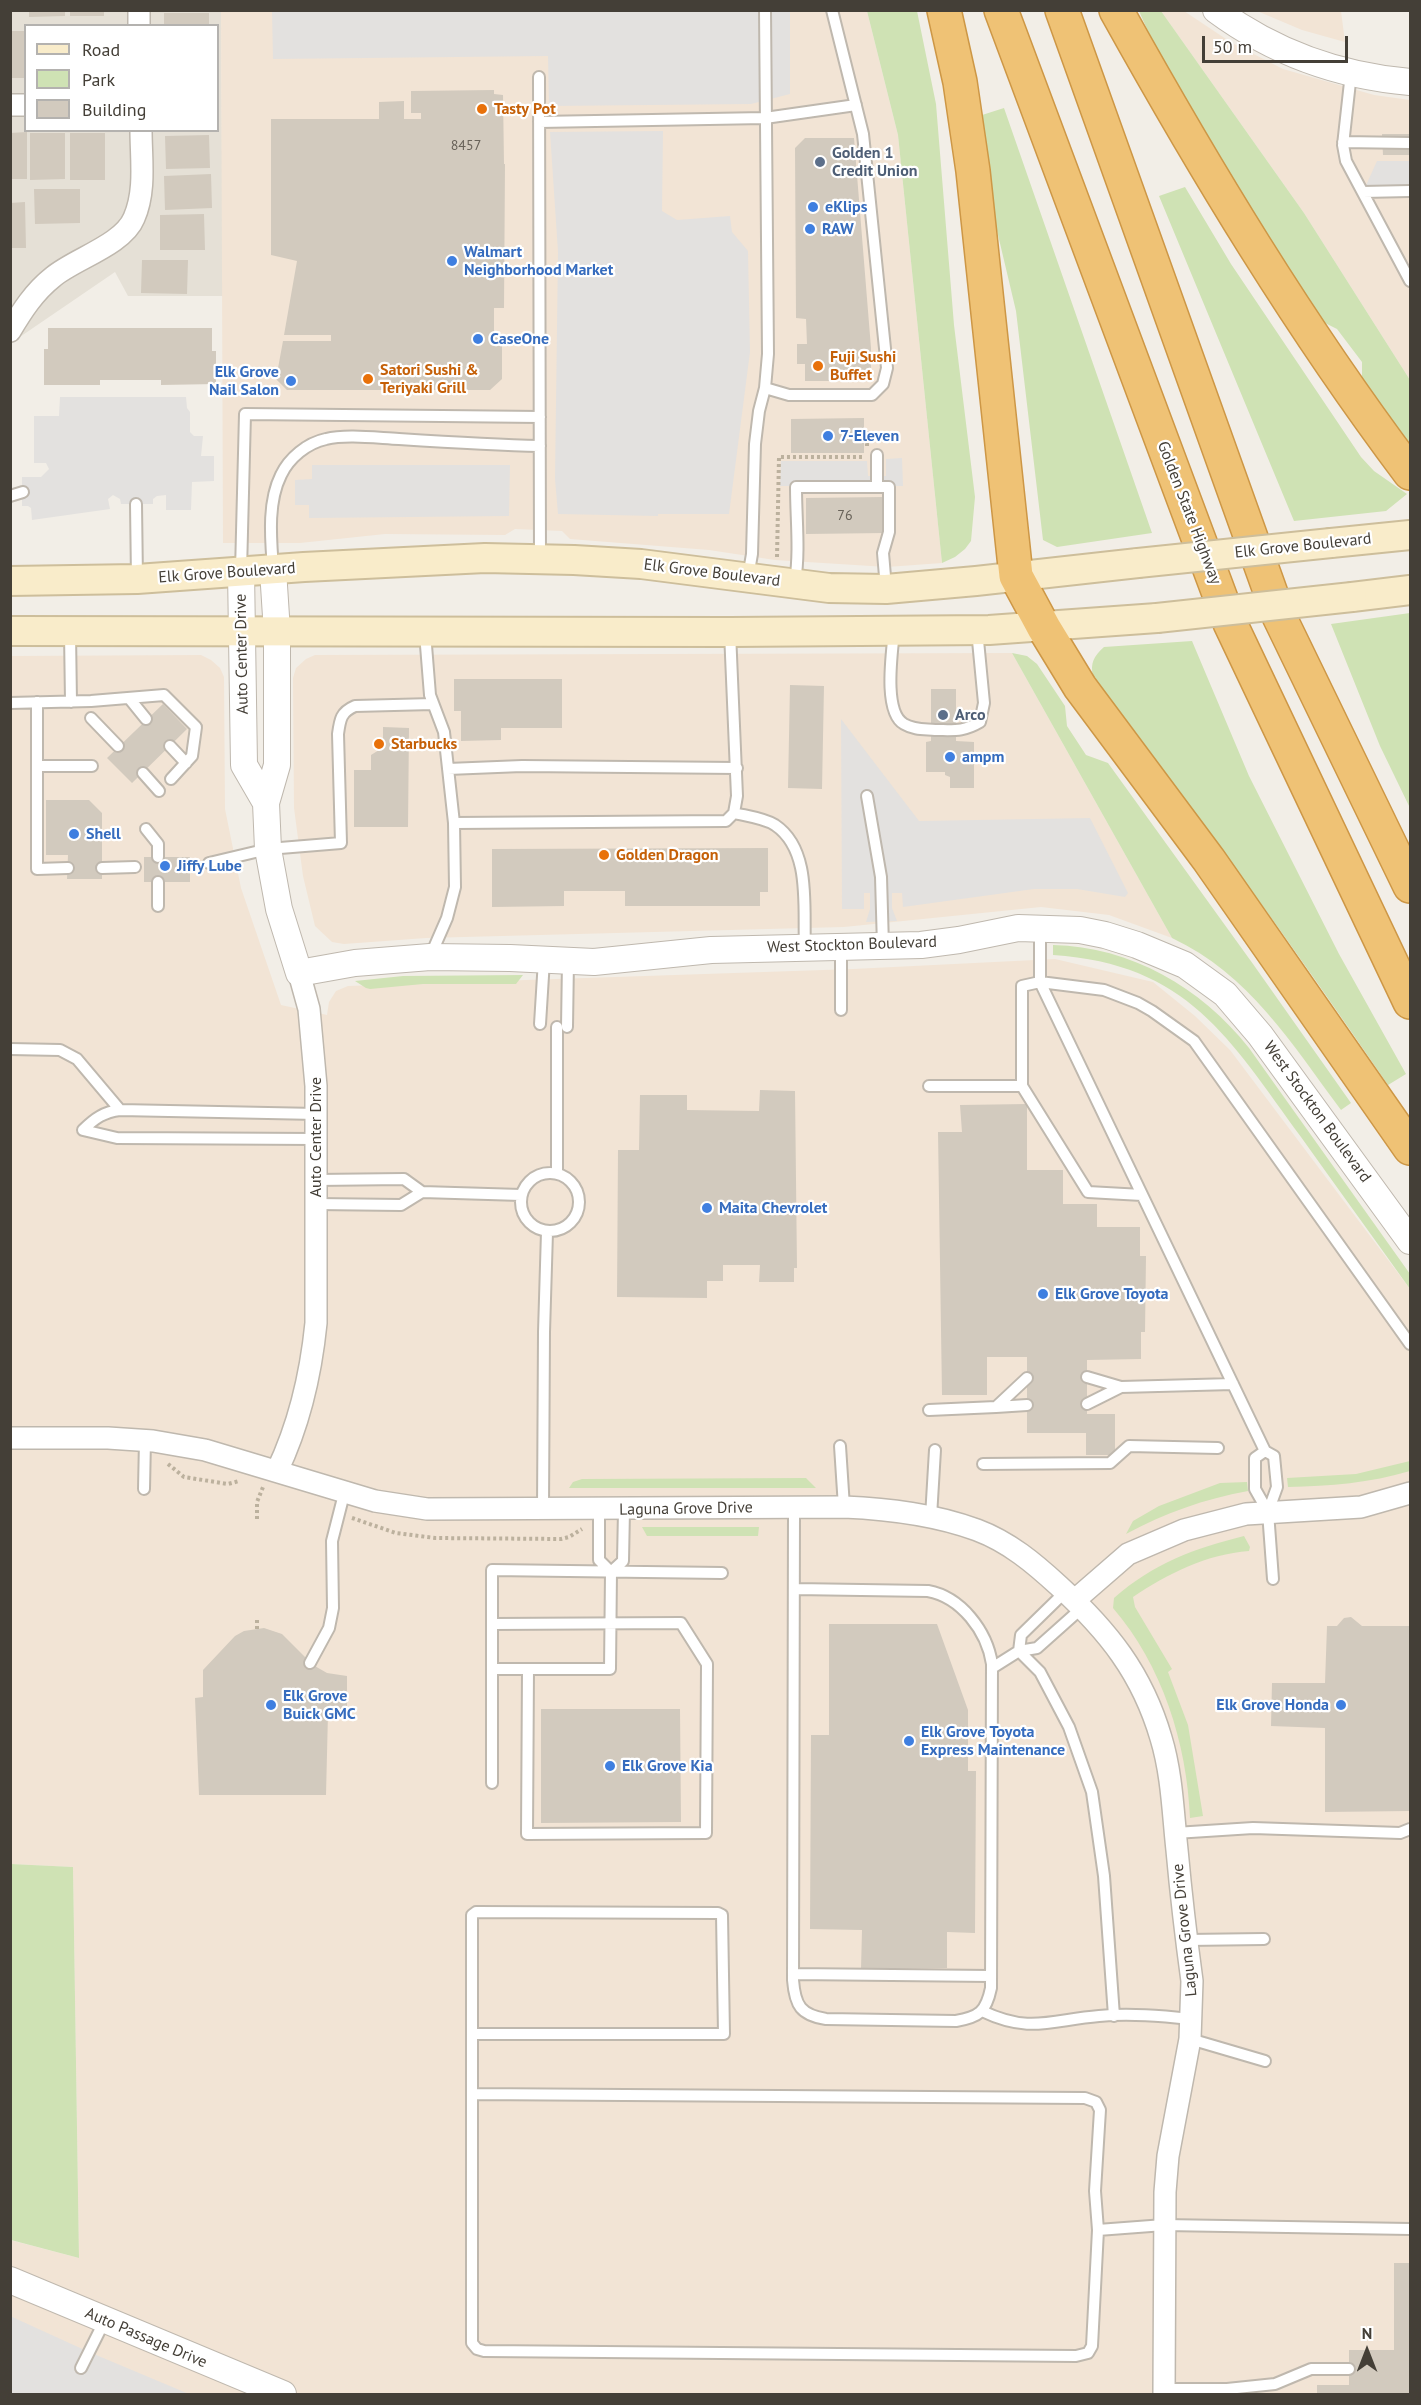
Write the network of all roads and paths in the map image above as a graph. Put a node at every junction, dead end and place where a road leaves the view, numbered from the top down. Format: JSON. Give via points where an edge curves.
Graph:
{"nodes":[{"id":1,"x":765,"y":10,"type":"edge"},
{"id":2,"x":832,"y":10,"type":"edge"},
{"id":3,"x":944,"y":10,"type":"edge"},
{"id":4,"x":1001,"y":10,"type":"edge"},
{"id":5,"x":1062,"y":10,"type":"edge"},
{"id":6,"x":1116,"y":10,"type":"edge"},
{"id":7,"x":1216,"y":10,"type":"edge"},
{"id":8,"x":1351,"y":73,"type":"junction"},
{"id":9,"x":539,"y":77,"type":"dead end"},
{"id":10,"x":1410,"y":82,"type":"edge"},
{"id":11,"x":856,"y":105,"type":"junction"},
{"id":12,"x":765,"y":118,"type":"junction"},
{"id":13,"x":538,"y":122,"type":"junction"},
{"id":14,"x":141,"y":132,"type":"edge"},
{"id":15,"x":1343,"y":142,"type":"junction"},
{"id":16,"x":1410,"y":142,"type":"edge"},
{"id":17,"x":1410,"y":191,"type":"edge"},
{"id":18,"x":1363,"y":192,"type":"junction"},
{"id":19,"x":1410,"y":281,"type":"edge"},
{"id":20,"x":10,"y":331,"type":"edge"},
{"id":21,"x":765,"y":388,"type":"junction"},
{"id":22,"x":540,"y":417,"type":"junction"},
{"id":23,"x":540,"y":446,"type":"junction"},
{"id":24,"x":877,"y":455,"type":"dead end"},
{"id":25,"x":1410,"y":473,"type":"edge"},
{"id":26,"x":877,"y":487,"type":"junction"},
{"id":27,"x":23,"y":492,"type":"dead end"},
{"id":28,"x":10,"y":496,"type":"edge"},
{"id":29,"x":136,"y":504,"type":"dead end"},
{"id":30,"x":1410,"y":535,"type":"edge"},
{"id":31,"x":540,"y":559,"type":"junction"},
{"id":32,"x":273,"y":570,"type":"junction"},
{"id":33,"x":241,"y":571,"type":"junction"},
{"id":34,"x":1016,"y":576,"type":"junction"},
{"id":35,"x":748,"y":577,"type":"junction"},
{"id":36,"x":137,"y":579,"type":"junction"},
{"id":37,"x":10,"y":581,"type":"edge"},
{"id":38,"x":795,"y":584,"type":"junction"},
{"id":39,"x":886,"y":589,"type":"junction"},
{"id":40,"x":1410,"y":590,"type":"edge"},
{"id":41,"x":1044,"y":628,"type":"junction"},
{"id":42,"x":977,"y":630,"type":"junction"},
{"id":43,"x":10,"y":631,"type":"edge"},
{"id":44,"x":70,"y":631,"type":"junction"},
{"id":45,"x":894,"y":631,"type":"junction"},
{"id":46,"x":241,"y":632,"type":"junction"},
{"id":47,"x":277,"y":632,"type":"junction"},
{"id":48,"x":425,"y":632,"type":"junction"},
{"id":49,"x":730,"y":632,"type":"junction"},
{"id":50,"x":129,"y":698,"type":"junction"},
{"id":51,"x":36,"y":702,"type":"junction"},
{"id":52,"x":71,"y":702,"type":"junction"},
{"id":53,"x":10,"y":703,"type":"edge"},
{"id":54,"x":433,"y":704,"type":"junction"},
{"id":55,"x":91,"y":718,"type":"dead end"},
{"id":56,"x":146,"y":719,"type":"dead end"},
{"id":57,"x":118,"y":746,"type":"dead end"},
{"id":58,"x":170,"y":746,"type":"dead end"},
{"id":59,"x":186,"y":763,"type":"junction"},
{"id":60,"x":36,"y":766,"type":"junction"},
{"id":61,"x":92,"y":766,"type":"dead end"},
{"id":62,"x":737,"y":768,"type":"junction"},
{"id":63,"x":448,"y":770,"type":"junction"},
{"id":64,"x":1353,"y":770,"type":"junction"},
{"id":65,"x":143,"y":773,"type":"dead end"},
{"id":66,"x":171,"y":780,"type":"dead end"},
{"id":67,"x":159,"y":790,"type":"dead end"},
{"id":68,"x":867,"y":796,"type":"dead end"},
{"id":69,"x":266,"y":804,"type":"junction"},
{"id":70,"x":734,"y":813,"type":"junction"},
{"id":71,"x":454,"y":823,"type":"junction"},
{"id":72,"x":146,"y":829,"type":"dead end"},
{"id":73,"x":268,"y":849,"type":"junction"},
{"id":74,"x":158,"y":857,"type":"dead end"},
{"id":75,"x":1410,"y":859,"type":"edge"},
{"id":76,"x":209,"y":863,"type":"dead end"},
{"id":77,"x":135,"y":867,"type":"dead end"},
{"id":78,"x":68,"y":868,"type":"dead end"},
{"id":79,"x":102,"y":868,"type":"dead end"},
{"id":80,"x":158,"y":882,"type":"dead end"},
{"id":81,"x":1410,"y":886,"type":"edge"},
{"id":82,"x":158,"y":906,"type":"dead end"},
{"id":83,"x":1040,"y":927,"type":"junction"},
{"id":84,"x":883,"y":946,"type":"junction"},
{"id":85,"x":841,"y":947,"type":"junction"},
{"id":86,"x":805,"y":948,"type":"junction"},
{"id":87,"x":430,"y":957,"type":"junction"},
{"id":88,"x":556,"y":961,"type":"junction"},
{"id":89,"x":299,"y":973,"type":"junction"},
{"id":90,"x":1040,"y":982,"type":"junction"},
{"id":91,"x":1410,"y":1002,"type":"edge"},
{"id":92,"x":841,"y":1010,"type":"dead end"},
{"id":93,"x":540,"y":1024,"type":"dead end"},
{"id":94,"x":10,"y":1049,"type":"edge"},
{"id":95,"x":929,"y":1086,"type":"dead end"},
{"id":96,"x":1022,"y":1086,"type":"junction"},
{"id":97,"x":120,"y":1110,"type":"junction"},
{"id":98,"x":317,"y":1114,"type":"junction"},
{"id":99,"x":317,"y":1139,"type":"junction"},
{"id":100,"x":1410,"y":1148,"type":"edge"},
{"id":101,"x":557,"y":1174,"type":"junction"},
{"id":102,"x":316,"y":1180,"type":"junction"},
{"id":103,"x":422,"y":1192,"type":"junction"},
{"id":104,"x":521,"y":1195,"type":"junction"},
{"id":105,"x":1142,"y":1195,"type":"junction"},
{"id":106,"x":316,"y":1204,"type":"junction"},
{"id":107,"x":547,"y":1232,"type":"junction"},
{"id":108,"x":1410,"y":1241,"type":"edge"},
{"id":109,"x":1410,"y":1344,"type":"edge"},
{"id":110,"x":1087,"y":1377,"type":"dead end"},
{"id":111,"x":1028,"y":1378,"type":"dead end"},
{"id":112,"x":1233,"y":1384,"type":"junction"},
{"id":113,"x":1121,"y":1387,"type":"junction"},
{"id":114,"x":1028,"y":1404,"type":"dead end"},
{"id":115,"x":1087,"y":1404,"type":"dead end"},
{"id":116,"x":996,"y":1407,"type":"junction"},
{"id":117,"x":928,"y":1410,"type":"dead end"},
{"id":118,"x":10,"y":1438,"type":"edge"},
{"id":119,"x":146,"y":1440,"type":"junction"},
{"id":120,"x":840,"y":1446,"type":"dead end"},
{"id":121,"x":1218,"y":1448,"type":"dead end"},
{"id":122,"x":935,"y":1450,"type":"dead end"},
{"id":123,"x":1265,"y":1451,"type":"junction"},
{"id":124,"x":983,"y":1464,"type":"dead end"},
{"id":125,"x":277,"y":1471,"type":"junction"},
{"id":126,"x":262,"y":1487,"type":"dead end"},
{"id":127,"x":144,"y":1489,"type":"dead end"},
{"id":128,"x":1410,"y":1493,"type":"edge"},
{"id":129,"x":344,"y":1494,"type":"junction"},
{"id":130,"x":844,"y":1507,"type":"junction"},
{"id":131,"x":794,"y":1508,"type":"junction"},
{"id":132,"x":543,"y":1509,"type":"junction"},
{"id":133,"x":599,"y":1509,"type":"junction"},
{"id":134,"x":624,"y":1510,"type":"junction"},
{"id":135,"x":1268,"y":1512,"type":"junction"},
{"id":136,"x":931,"y":1517,"type":"junction"},
{"id":137,"x":257,"y":1519,"type":"dead end"},
{"id":138,"x":611,"y":1572,"type":"junction"},
{"id":139,"x":722,"y":1573,"type":"dead end"},
{"id":140,"x":1273,"y":1579,"type":"dead end"},
{"id":141,"x":795,"y":1589,"type":"junction"},
{"id":142,"x":1074,"y":1600,"type":"junction"},
{"id":143,"x":257,"y":1620,"type":"dead end"},
{"id":144,"x":492,"y":1624,"type":"junction"},
{"id":145,"x":611,"y":1624,"type":"junction"},
{"id":146,"x":257,"y":1629,"type":"dead end"},
{"id":147,"x":1019,"y":1651,"type":"junction"},
{"id":148,"x":310,"y":1663,"type":"dead end"},
{"id":149,"x":992,"y":1668,"type":"junction"},
{"id":150,"x":492,"y":1669,"type":"junction"},
{"id":151,"x":528,"y":1669,"type":"junction"},
{"id":152,"x":492,"y":1784,"type":"dead end"},
{"id":153,"x":1410,"y":1829,"type":"edge"},
{"id":154,"x":1175,"y":1833,"type":"junction"},
{"id":155,"x":1264,"y":1939,"type":"dead end"},
{"id":156,"x":1187,"y":1940,"type":"junction"},
{"id":157,"x":793,"y":1974,"type":"junction"},
{"id":158,"x":991,"y":1976,"type":"junction"},
{"id":159,"x":982,"y":2011,"type":"junction"},
{"id":160,"x":1114,"y":2016,"type":"junction"},
{"id":161,"x":1191,"y":2029,"type":"junction"},
{"id":162,"x":472,"y":2034,"type":"junction"},
{"id":163,"x":1265,"y":2061,"type":"dead end"},
{"id":164,"x":472,"y":2094,"type":"junction"},
{"id":165,"x":1164,"y":2225,"type":"junction"},
{"id":166,"x":1410,"y":2229,"type":"edge"},
{"id":167,"x":1098,"y":2230,"type":"junction"},
{"id":168,"x":10,"y":2280,"type":"edge"},
{"id":169,"x":105,"y":2320,"type":"junction"},
{"id":170,"x":81,"y":2368,"type":"dead end"},
{"id":171,"x":1349,"y":2369,"type":"dead end"},
{"id":172,"x":1164,"y":2392,"type":"edge"},
{"id":173,"x":283,"y":2394,"type":"edge"}],
"edges":[{"from":1,"to":12,"type":"lane"},
{"from":2,"to":11,"type":"lane"},
{"from":3,"to":34,"type":"highway","via":[[973,171]]},
{"from":4,"to":91,"type":"highway","name":"Golden State Highway","via":[[1230,623]]},
{"from":5,"to":64,"type":"highway","via":[[1279,616]]},
{"from":6,"to":25,"type":"highway","via":[[1189,141],[1254,246]]},
{"from":7,"to":8,"type":"street","via":[[1240,28],[1283,50]]},
{"from":8,"to":10,"type":"street"},
{"from":8,"to":15,"type":"lane"},
{"from":9,"to":13,"type":"lane"},
{"from":11,"to":12,"type":"lane"},
{"from":11,"to":21,"type":"lane","via":[[864,134],[886,357],[883,384],[872,395],[789,395]]},
{"from":12,"to":13,"type":"lane"},
{"from":12,"to":21,"type":"lane"},
{"from":13,"to":22,"type":"lane"},
{"from":14,"to":20,"type":"street","via":[[141,195],[134,220],[116,238],[54,276],[26,304]]},
{"from":15,"to":16,"type":"lane"},
{"from":15,"to":18,"type":"lane","via":[[1346,161]]},
{"from":17,"to":18,"type":"lane"},
{"from":18,"to":19,"type":"lane"},
{"from":21,"to":35,"type":"lane","via":[[755,444]]},
{"from":22,"to":23,"type":"lane"},
{"from":22,"to":33,"type":"lane","via":[[245,414]]},
{"from":23,"to":31,"type":"lane"},
{"from":23,"to":32,"type":"lane","via":[[379,438],[327,438],[315,443],[291,461],[281,474],[274,495]]},
{"from":24,"to":26,"type":"lane"},
{"from":26,"to":38,"type":"lane","via":[[796,487],[799,560]]},
{"from":26,"to":39,"type":"lane","via":[[889,487],[889,531],[883,553]]},
{"from":27,"to":28,"type":"lane"},
{"from":29,"to":36,"type":"lane"},
{"from":30,"to":34,"type":"main road","name":"Elk Grove Boulevard","bridge":true},
{"from":31,"to":32,"type":"main road","name":"Elk Grove Boulevard","via":[[475,558]]},
{"from":31,"to":35,"type":"main road","name":"Elk Grove Boulevard","via":[[641,564]]},
{"from":32,"to":33,"type":"main road","name":"Elk Grove Boulevard"},
{"from":32,"to":47,"type":"street","name":"Auto Center Drive"},
{"from":33,"to":36,"type":"main road","name":"Elk Grove Boulevard"},
{"from":33,"to":46,"type":"street","name":"Auto Center Drive"},
{"from":34,"to":39,"type":"main road","name":"Elk Grove Boulevard"},
{"from":34,"to":41,"type":"highway"},
{"from":35,"to":38,"type":"main road","name":"Elk Grove Boulevard"},
{"from":36,"to":37,"type":"main road","name":"Elk Grove Boulevard"},
{"from":38,"to":39,"type":"main road","name":"Elk Grove Boulevard"},
{"from":40,"to":41,"type":"main road","bridge":true},
{"from":41,"to":42,"type":"main road"},
{"from":41,"to":100,"type":"highway","via":[[1080,687],[1209,860]]},
{"from":42,"to":45,"type":"main road"},
{"from":42,"to":45,"type":"lane","via":[[984,703],[980,722],[966,730],[917,729],[902,723],[893,712]]},
{"from":43,"to":44,"type":"main road"},
{"from":44,"to":46,"type":"main road"},
{"from":44,"to":52,"type":"lane"},
{"from":45,"to":49,"type":"main road"},
{"from":46,"to":47,"type":"main road"},
{"from":46,"to":69,"type":"street","name":"Auto Center Drive","via":[[244,765]]},
{"from":47,"to":48,"type":"main road"},
{"from":47,"to":69,"type":"street","name":"Auto Center Drive","via":[[277,765]]},
{"from":48,"to":49,"type":"main road"},
{"from":48,"to":54,"type":"lane"},
{"from":49,"to":62,"type":"lane"},
{"from":50,"to":52,"type":"lane"},
{"from":50,"to":56,"type":"lane"},
{"from":50,"to":59,"type":"lane","via":[[164,695],[196,727],[192,756]]},
{"from":51,"to":52,"type":"lane"},
{"from":51,"to":53,"type":"lane"},
{"from":51,"to":60,"type":"lane"},
{"from":54,"to":63,"type":"lane","via":[[444,732]]},
{"from":54,"to":73,"type":"lane","via":[[355,706],[345,710],[338,734],[340,843]]},
{"from":55,"to":57,"type":"lane"},
{"from":58,"to":59,"type":"lane"},
{"from":59,"to":66,"type":"lane"},
{"from":60,"to":61,"type":"lane"},
{"from":60,"to":78,"type":"lane","via":[[37,869]]},
{"from":62,"to":63,"type":"lane","via":[[522,766]]},
{"from":62,"to":70,"type":"lane"},
{"from":63,"to":71,"type":"lane"},
{"from":64,"to":75,"type":"highway"},
{"from":64,"to":81,"type":"highway"},
{"from":65,"to":67,"type":"lane"},
{"from":68,"to":84,"type":"lane","via":[[881,877]]},
{"from":69,"to":73,"type":"street","name":"Auto Center Drive"},
{"from":70,"to":71,"type":"lane","via":[[726,821]]},
{"from":70,"to":86,"type":"lane","via":[[774,824],[792,841],[801,864]]},
{"from":71,"to":87,"type":"lane","via":[[455,887]]},
{"from":72,"to":74,"type":"lane","via":[[158,844]]},
{"from":73,"to":76,"type":"lane"},
{"from":73,"to":89,"type":"street","name":"Auto Center Drive","via":[[279,909]]},
{"from":77,"to":79,"type":"lane"},
{"from":80,"to":82,"type":"lane"},
{"from":83,"to":84,"type":"street","name":"West Stockton Boulevard","via":[[921,945]]},
{"from":83,"to":90,"type":"lane"},
{"from":83,"to":108,"type":"street","name":"West Stockton Boulevard","via":[[1080,930],[1137,945],[1185,965],[1226,994]]},
{"from":84,"to":85,"type":"street","name":"West Stockton Boulevard"},
{"from":85,"to":86,"type":"street","name":"West Stockton Boulevard"},
{"from":85,"to":92,"type":"lane"},
{"from":86,"to":88,"type":"street","name":"West Stockton Boulevard","via":[[711,950],[604,962]]},
{"from":87,"to":88,"type":"street","name":"West Stockton Boulevard"},
{"from":87,"to":89,"type":"street","name":"West Stockton Boulevard","via":[[355,963]]},
{"from":88,"to":93,"type":"lane"},
{"from":88,"to":101,"type":"lane","via":[[562,1027]]},
{"from":89,"to":98,"type":"street","name":"Auto Center Drive","via":[[313,1038]]},
{"from":90,"to":96,"type":"lane","via":[[1022,986]]},
{"from":90,"to":105,"type":"lane"},
{"from":90,"to":109,"type":"lane","via":[[1104,990],[1138,1003],[1194,1041]]},
{"from":94,"to":97,"type":"lane","via":[[60,1050],[69,1054]]},
{"from":95,"to":96,"type":"lane"},
{"from":96,"to":105,"type":"lane","via":[[1088,1192]]},
{"from":97,"to":98,"type":"lane"},
{"from":97,"to":99,"type":"lane","via":[[101,1115],[83,1130],[117,1138]]},
{"from":98,"to":99,"type":"street","name":"Auto Center Drive"},
{"from":99,"to":102,"type":"street","name":"Auto Center Drive"},
{"from":101,"to":104,"type":"lane","via":[[545,1173],[530,1180]]},
{"from":101,"to":107,"type":"lane","via":[[575,1186],[580,1202],[576,1218],[563,1229]]},
{"from":102,"to":103,"type":"lane","via":[[404,1179]]},
{"from":102,"to":106,"type":"street","name":"Auto Center Drive"},
{"from":103,"to":104,"type":"lane"},
{"from":103,"to":106,"type":"lane","via":[[401,1205]]},
{"from":104,"to":107,"type":"lane","via":[[521,1212],[531,1226]]},
{"from":105,"to":112,"type":"lane"},
{"from":106,"to":125,"type":"street","name":"Auto Center Drive","via":[[316,1323],[312,1357]]},
{"from":107,"to":132,"type":"lane"},
{"from":110,"to":113,"type":"lane"},
{"from":111,"to":116,"type":"lane"},
{"from":112,"to":113,"type":"lane"},
{"from":112,"to":123,"type":"lane"},
{"from":113,"to":115,"type":"lane"},
{"from":114,"to":116,"type":"lane"},
{"from":116,"to":117,"type":"lane"},
{"from":118,"to":119,"type":"street","name":"Laguna Grove Drive"},
{"from":119,"to":125,"type":"street","name":"Laguna Grove Drive","via":[[205,1450]]},
{"from":119,"to":127,"type":"lane"},
{"from":120,"to":130,"type":"lane"},
{"from":121,"to":124,"type":"lane","via":[[1129,1446],[1110,1462]]},
{"from":122,"to":136,"type":"lane"},
{"from":123,"to":135,"type":"lane","via":[[1274,1456],[1277,1488]]},
{"from":123,"to":135,"type":"lane","via":[[1255,1458],[1255,1489]]},
{"from":125,"to":129,"type":"street","name":"Laguna Grove Drive"},
{"from":126,"to":137,"type":"path"},
{"from":128,"to":135,"type":"street","via":[[1361,1507]]},
{"from":129,"to":132,"type":"street","name":"Laguna Grove Drive","via":[[427,1509]]},
{"from":129,"to":148,"type":"lane","via":[[332,1541],[333,1608],[329,1628]]},
{"from":130,"to":131,"type":"street","name":"Laguna Grove Drive"},
{"from":130,"to":136,"type":"street","name":"Laguna Grove Drive"},
{"from":131,"to":134,"type":"street","name":"Laguna Grove Drive"},
{"from":131,"to":141,"type":"lane"},
{"from":132,"to":133,"type":"street","name":"Laguna Grove Drive"},
{"from":133,"to":134,"type":"street","name":"Laguna Grove Drive"},
{"from":133,"to":138,"type":"lane","via":[[599,1560]]},
{"from":134,"to":138,"type":"lane","via":[[623,1561]]},
{"from":135,"to":140,"type":"lane"},
{"from":135,"to":142,"type":"street","via":[[1236,1516],[1153,1542],[1128,1554]]},
{"from":136,"to":142,"type":"street","name":"Laguna Grove Drive","via":[[979,1531],[1011,1546]]},
{"from":138,"to":139,"type":"lane"},
{"from":138,"to":144,"type":"lane","via":[[492,1570]]},
{"from":138,"to":145,"type":"lane"},
{"from":141,"to":149,"type":"lane","via":[[942,1593],[974,1622],[990,1652]]},
{"from":141,"to":157,"type":"lane"},
{"from":142,"to":147,"type":"lane","via":[[1037,1648]]},
{"from":142,"to":147,"type":"lane","via":[[1021,1635]]},
{"from":142,"to":154,"type":"street","name":"Laguna Grove Drive","via":[[1115,1644],[1146,1698],[1161,1738]]},
{"from":143,"to":146,"type":"path"},
{"from":144,"to":145,"type":"lane"},
{"from":144,"to":150,"type":"lane"},
{"from":145,"to":151,"type":"lane","via":[[610,1669]]},
{"from":145,"to":151,"type":"lane","via":[[681,1623],[707,1664],[706,1833],[527,1834]]},
{"from":147,"to":149,"type":"lane"},
{"from":147,"to":160,"type":"lane","via":[[1040,1672],[1069,1727],[1092,1792],[1104,1876]]},
{"from":149,"to":158,"type":"lane"},
{"from":150,"to":151,"type":"lane"},
{"from":150,"to":152,"type":"lane"},
{"from":153,"to":154,"type":"lane","via":[[1400,1833],[1253,1828]]},
{"from":154,"to":156,"type":"street","name":"Laguna Grove Drive"},
{"from":155,"to":156,"type":"lane"},
{"from":156,"to":161,"type":"street","name":"Laguna Grove Drive"},
{"from":157,"to":158,"type":"lane"},
{"from":157,"to":159,"type":"lane","via":[[796,2001],[802,2011],[814,2017],[956,2021],[972,2019]]},
{"from":158,"to":159,"type":"lane","via":[[988,2001]]},
{"from":159,"to":160,"type":"lane","via":[[1019,2024]]},
{"from":160,"to":161,"type":"lane"},
{"from":161,"to":163,"type":"lane"},
{"from":161,"to":165,"type":"street","name":"Laguna Grove Drive","via":[[1168,2156]]},
{"from":162,"to":162,"type":"lane","via":[[472,1915],[476,1911],[722,1915],[724,2034]]},
{"from":162,"to":164,"type":"lane"},
{"from":164,"to":167,"type":"lane","via":[[1085,2098],[1096,2102],[1100,2110],[1095,2191]]},
{"from":164,"to":167,"type":"lane","via":[[472,2343],[484,2351],[1076,2356],[1088,2353],[1092,2346]]},
{"from":165,"to":166,"type":"lane"},
{"from":165,"to":167,"type":"lane"},
{"from":165,"to":172,"type":"street","name":"Laguna Grove Drive"},
{"from":168,"to":169,"type":"street","name":"Auto Passage Drive"},
{"from":169,"to":170,"type":"lane"},
{"from":169,"to":173,"type":"street","name":"Auto Passage Drive"},
{"from":171,"to":172,"type":"lane","via":[[1311,2369],[1275,2384]]}]}
